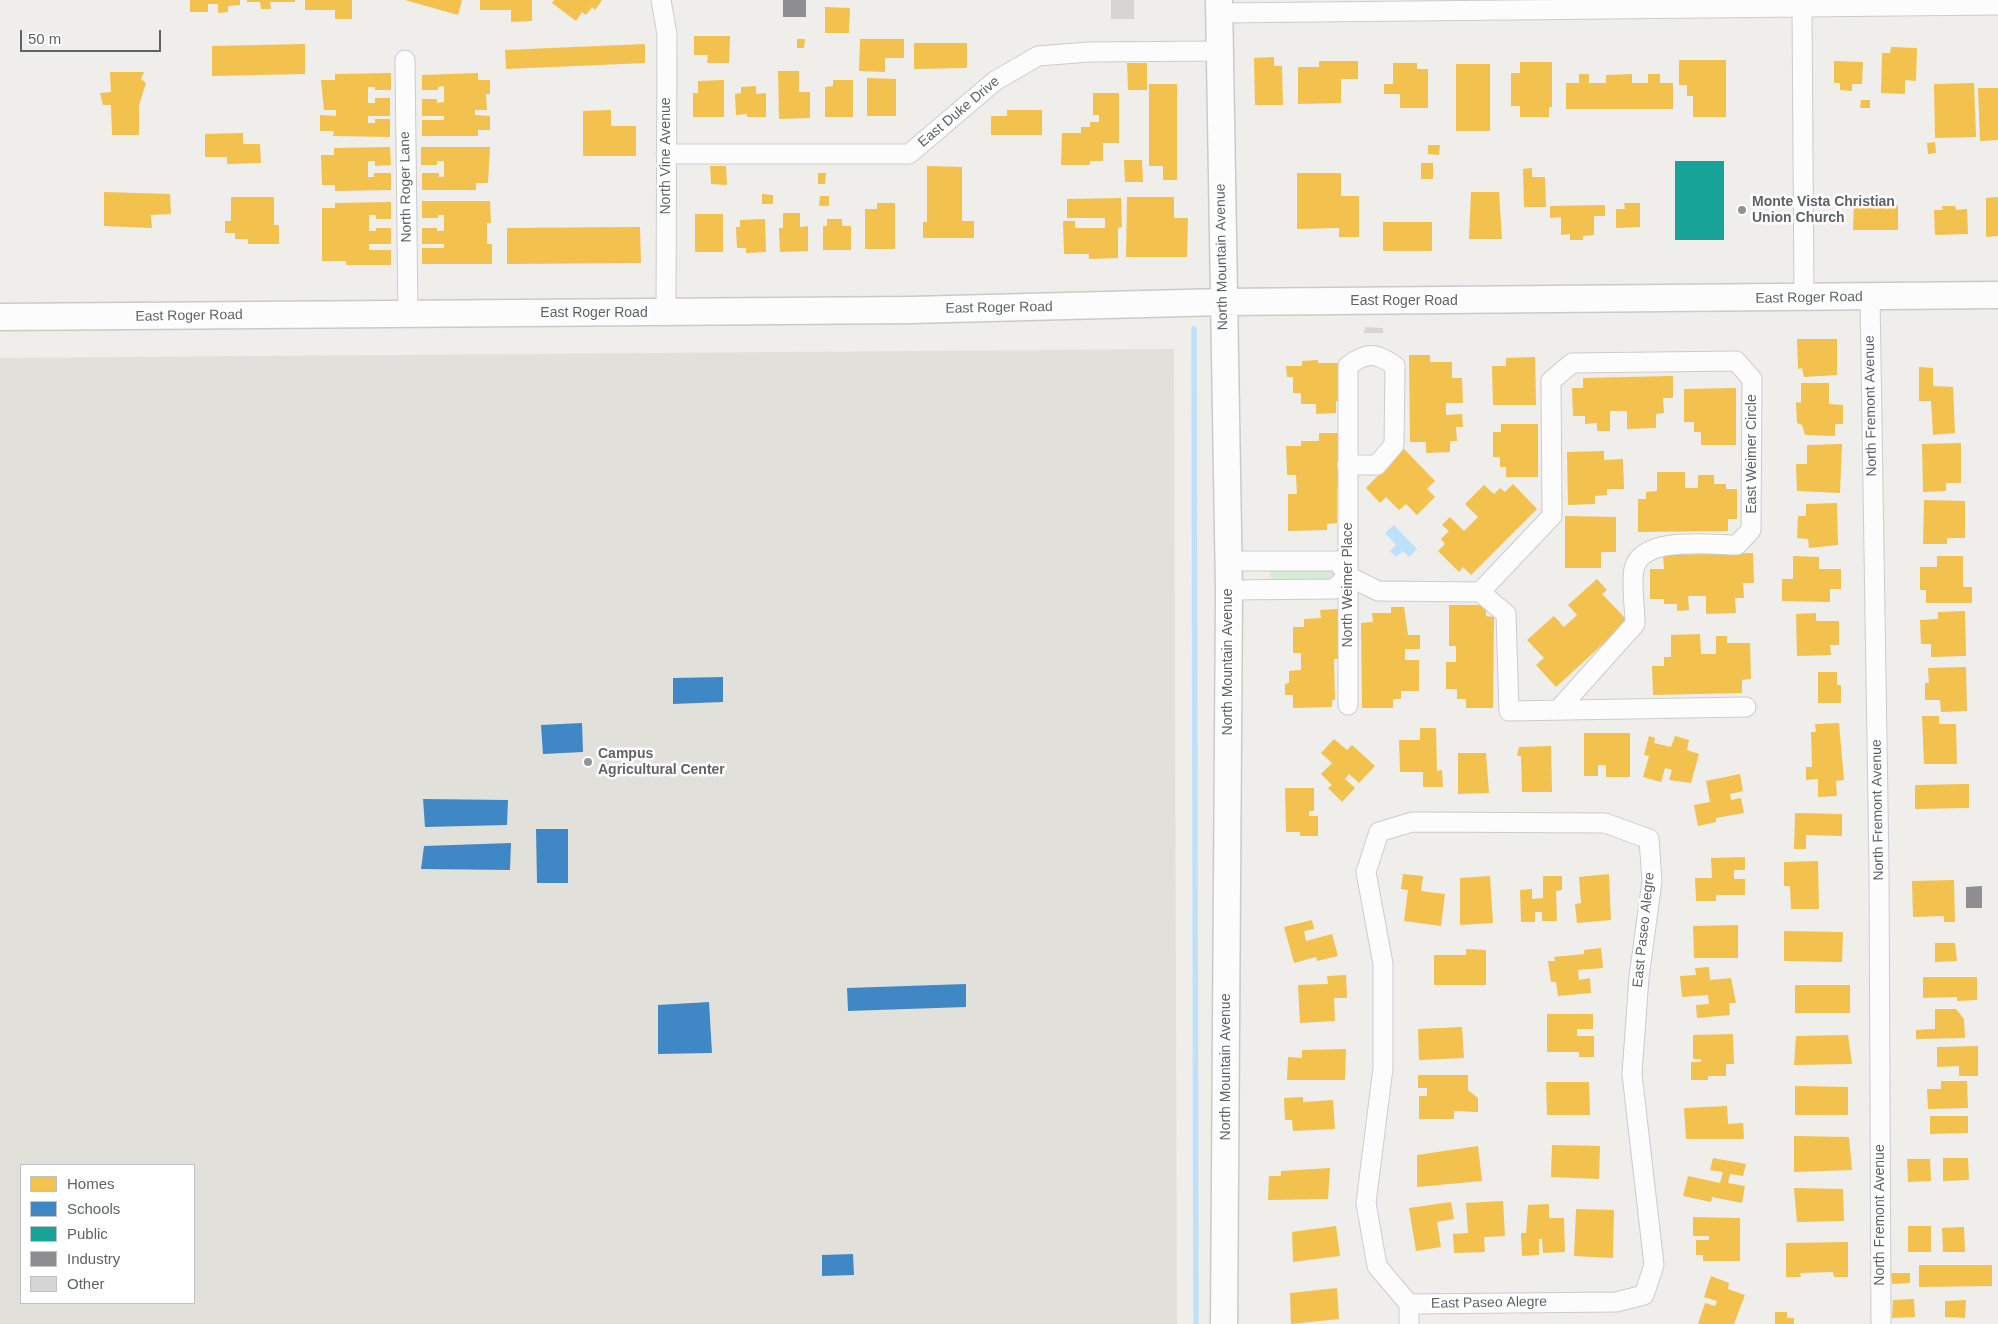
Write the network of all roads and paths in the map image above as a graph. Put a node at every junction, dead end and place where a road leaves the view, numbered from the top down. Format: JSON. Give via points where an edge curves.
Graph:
{"nodes":[{"id":1,"x":661,"y":0,"type":"edge"},
{"id":2,"x":1998,"y":5,"type":"edge"},
{"id":3,"x":1219,"y":7,"type":"edge"},
{"id":4,"x":1802,"y":7,"type":"junction"},
{"id":5,"x":1219,"y":51,"type":"junction"},
{"id":6,"x":405,"y":60,"type":"dead end"},
{"id":7,"x":666,"y":154,"type":"junction"},
{"id":8,"x":1998,"y":295,"type":"edge"},
{"id":9,"x":1870,"y":297,"type":"junction"},
{"id":10,"x":1804,"y":298,"type":"junction"},
{"id":11,"x":1223,"y":302,"type":"junction"},
{"id":12,"x":666,"y":313,"type":"junction"},
{"id":13,"x":408,"y":314,"type":"junction"},
{"id":14,"x":0,"y":317,"type":"edge"},
{"id":15,"x":1347,"y":465,"type":"junction"},
{"id":16,"x":1228,"y":561,"type":"junction"},
{"id":17,"x":1348,"y":576,"type":"junction"},
{"id":18,"x":1229,"y":590,"type":"junction"},
{"id":19,"x":1480,"y":592,"type":"junction"},
{"id":20,"x":1348,"y":705,"type":"dead end"},
{"id":21,"x":1746,"y":707,"type":"dead end"},
{"id":22,"x":1558,"y":710,"type":"junction"},
{"id":23,"x":1409,"y":1304,"type":"junction"},
{"id":24,"x":1224,"y":1324,"type":"edge"},
{"id":25,"x":1409,"y":1324,"type":"edge"},
{"id":26,"x":1881,"y":1324,"type":"edge"}],
"edges":[{"from":1,"to":7,"type":"street","name":"North Vine Avenue","via":[[666,34]]},
{"from":2,"to":4,"type":"street"},
{"from":3,"to":4,"type":"street"},
{"from":3,"to":5,"type":"street","name":"North Mountain Avenue"},
{"from":4,"to":10,"type":"street"},
{"from":5,"to":7,"type":"street","name":"East Duke Drive","via":[[1089,52],[1038,56],[995,81],[909,154]]},
{"from":5,"to":11,"type":"street","name":"North Mountain Avenue"},
{"from":6,"to":13,"type":"street","name":"North Roger Lane"},
{"from":7,"to":12,"type":"street","name":"North Vine Avenue"},
{"from":8,"to":9,"type":"street","name":"East Roger Road"},
{"from":9,"to":10,"type":"street","name":"East Roger Road"},
{"from":9,"to":26,"type":"street","name":"North Fremont Avenue","via":[[1879,867]]},
{"from":10,"to":11,"type":"street","name":"East Roger Road"},
{"from":11,"to":12,"type":"street","name":"East Roger Road"},
{"from":11,"to":16,"type":"street","name":"North Mountain Avenue"},
{"from":12,"to":13,"type":"street","name":"East Roger Road"},
{"from":13,"to":14,"type":"street","name":"East Roger Road"},
{"from":15,"to":15,"type":"street","name":"North Weimer Place","via":[[1348,366],[1361,356],[1382,357],[1395,366],[1394,445],[1377,465]]},
{"from":15,"to":17,"type":"street","name":"North Weimer Place"},
{"from":16,"to":17,"type":"street","via":[[1337,561]]},
{"from":16,"to":18,"type":"street","name":"North Mountain Avenue"},
{"from":17,"to":18,"type":"street","via":[[1334,589]]},
{"from":17,"to":19,"type":"street","via":[[1378,591]]},
{"from":17,"to":20,"type":"street","name":"North Weimer Place"},
{"from":18,"to":24,"type":"street","name":"North Mountain Avenue"},
{"from":19,"to":22,"type":"street","via":[[1506,614],[1509,711]]},
{"from":19,"to":22,"type":"street","name":"East Weimer Circle","via":[[1552,516],[1551,381],[1572,363],[1736,362],[1752,379],[1752,530],[1737,545],[1660,545],[1642,556],[1634,569],[1635,624]]},
{"from":21,"to":22,"type":"street"},
{"from":23,"to":23,"type":"street","name":"East Paseo Alegre","via":[[1616,1302],[1644,1295],[1654,1265],[1632,1074],[1639,977],[1652,882],[1649,839],[1605,823],[1412,822],[1379,832],[1366,872],[1383,964],[1383,1068],[1366,1203],[1377,1266]]},
{"from":23,"to":25,"type":"street"}]}
